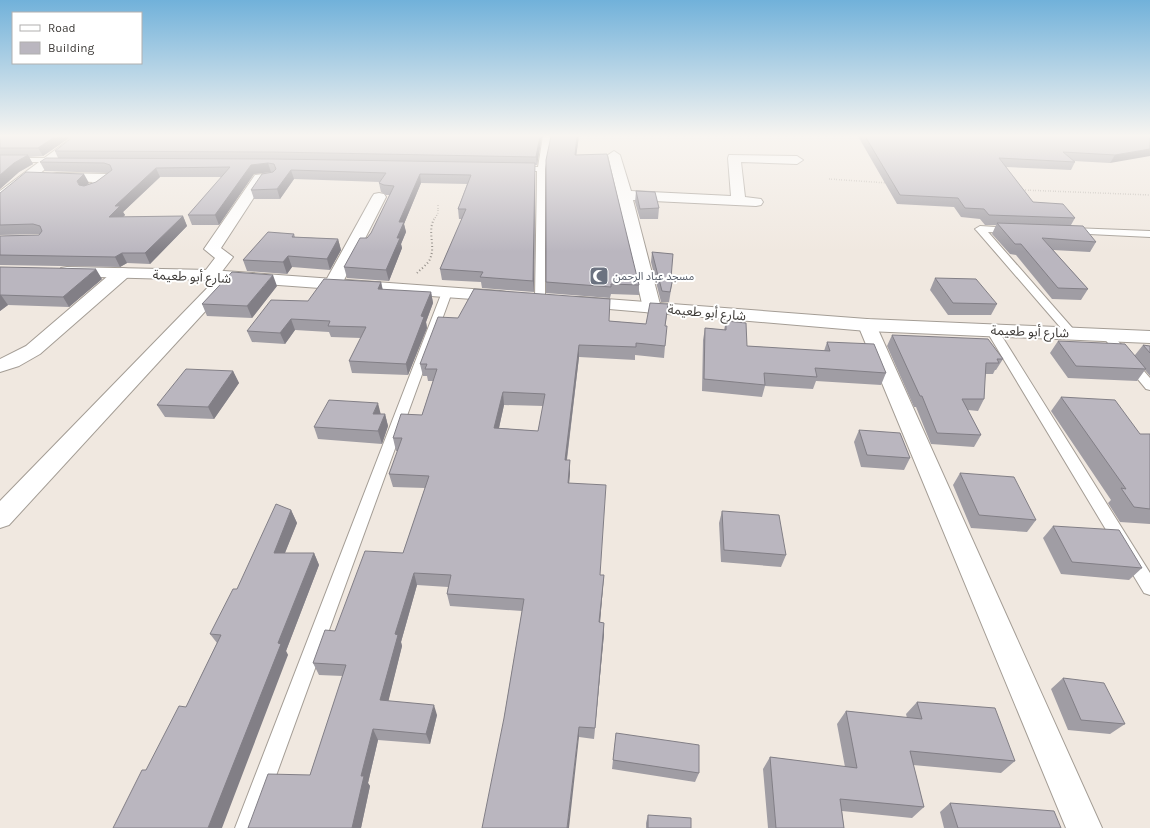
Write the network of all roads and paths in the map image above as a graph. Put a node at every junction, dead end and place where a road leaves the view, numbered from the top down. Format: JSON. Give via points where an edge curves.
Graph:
{"nodes":[{"id":1,"x":28,"y":175,"type":"edge"},
{"id":2,"x":541,"y":175,"type":"edge"},
{"id":3,"x":620,"y":175,"type":"edge"},
{"id":4,"x":736,"y":175,"type":"edge"},
{"id":5,"x":25,"y":176,"type":"junction"},
{"id":6,"x":271,"y":177,"type":"edge"},
{"id":7,"x":829,"y":179,"type":"dead end"},
{"id":8,"x":892,"y":183,"type":"edge"},
{"id":9,"x":90,"y":190,"type":"edge"},
{"id":10,"x":1016,"y":190,"type":"edge"},
{"id":11,"x":626,"y":195,"type":"junction"},
{"id":12,"x":1150,"y":195,"type":"edge"},
{"id":13,"x":379,"y":197,"type":"dead end"},
{"id":14,"x":0,"y":198,"type":"edge"},
{"id":15,"x":738,"y":200,"type":"junction"},
{"id":16,"x":756,"y":202,"type":"dead end"},
{"id":17,"x":438,"y":204,"type":"dead end"},
{"id":18,"x":1019,"y":230,"type":"edge"},
{"id":19,"x":1065,"y":231,"type":"edge"},
{"id":20,"x":1150,"y":234,"type":"edge"},
{"id":21,"x":51,"y":272,"type":"edge"},
{"id":22,"x":122,"y":273,"type":"junction"},
{"id":23,"x":219,"y":276,"type":"junction"},
{"id":24,"x":333,"y":284,"type":"junction"},
{"id":25,"x":404,"y":288,"type":"junction"},
{"id":26,"x":447,"y":292,"type":"junction"},
{"id":27,"x":540,"y":299,"type":"junction"},
{"id":28,"x":652,"y":308,"type":"junction"},
{"id":29,"x":867,"y":325,"type":"junction"},
{"id":30,"x":992,"y":330,"type":"junction"},
{"id":31,"x":1071,"y":333,"type":"junction"},
{"id":32,"x":1107,"y":335,"type":"junction"},
{"id":33,"x":1150,"y":337,"type":"edge"},
{"id":34,"x":0,"y":366,"type":"edge"},
{"id":35,"x":1150,"y":386,"type":"edge"},
{"id":36,"x":0,"y":518,"type":"edge"},
{"id":37,"x":1150,"y":588,"type":"edge"},
{"id":38,"x":246,"y":828,"type":"edge"},
{"id":39,"x":1084,"y":828,"type":"edge"}],
"edges":[{"from":1,"to":5,"type":"street"},
{"from":2,"to":27,"type":"lane"},
{"from":3,"to":11,"type":"street"},
{"from":4,"to":15,"type":"street"},
{"from":5,"to":9,"type":"street","via":[[108,178]]},
{"from":5,"to":14,"type":"street"},
{"from":6,"to":23,"type":"street","via":[[260,178],[212,249],[225,257]]},
{"from":7,"to":8,"type":"path"},
{"from":10,"to":12,"type":"path"},
{"from":11,"to":15,"type":"street"},
{"from":11,"to":28,"type":"street"},
{"from":13,"to":24,"type":"street"},
{"from":15,"to":16,"type":"street"},
{"from":17,"to":25,"type":"path","via":[[438,213],[430,227],[430,260]]},
{"from":18,"to":31,"type":"lane","via":[[980,229]]},
{"from":19,"to":20,"type":"lane"},
{"from":21,"to":22,"type":"street","name":"شارع أبو طعيمة"},
{"from":22,"to":23,"type":"street","name":"شارع أبو طعيمة"},
{"from":22,"to":34,"type":"street","via":[[33,350]]},
{"from":23,"to":24,"type":"street","name":"شارع أبو طعيمة"},
{"from":23,"to":36,"type":"street"},
{"from":24,"to":25,"type":"street","name":"شارع أبو طعيمة"},
{"from":25,"to":26,"type":"street","name":"شارع أبو طعيمة"},
{"from":26,"to":27,"type":"street","name":"شارع أبو طعيمة"},
{"from":26,"to":38,"type":"lane"},
{"from":27,"to":28,"type":"street","name":"شارع أبو طعيمة"},
{"from":28,"to":29,"type":"street","name":"شارع أبو طعيمة"},
{"from":29,"to":30,"type":"street","name":"شارع أبو طعيمة"},
{"from":29,"to":39,"type":"street"},
{"from":30,"to":31,"type":"street","name":"شارع أبو طعيمة"},
{"from":30,"to":37,"type":"lane"},
{"from":31,"to":32,"type":"street","name":"شارع أبو طعيمة"},
{"from":32,"to":33,"type":"street","name":"شارع أبو طعيمة"},
{"from":32,"to":35,"type":"lane"}]}
